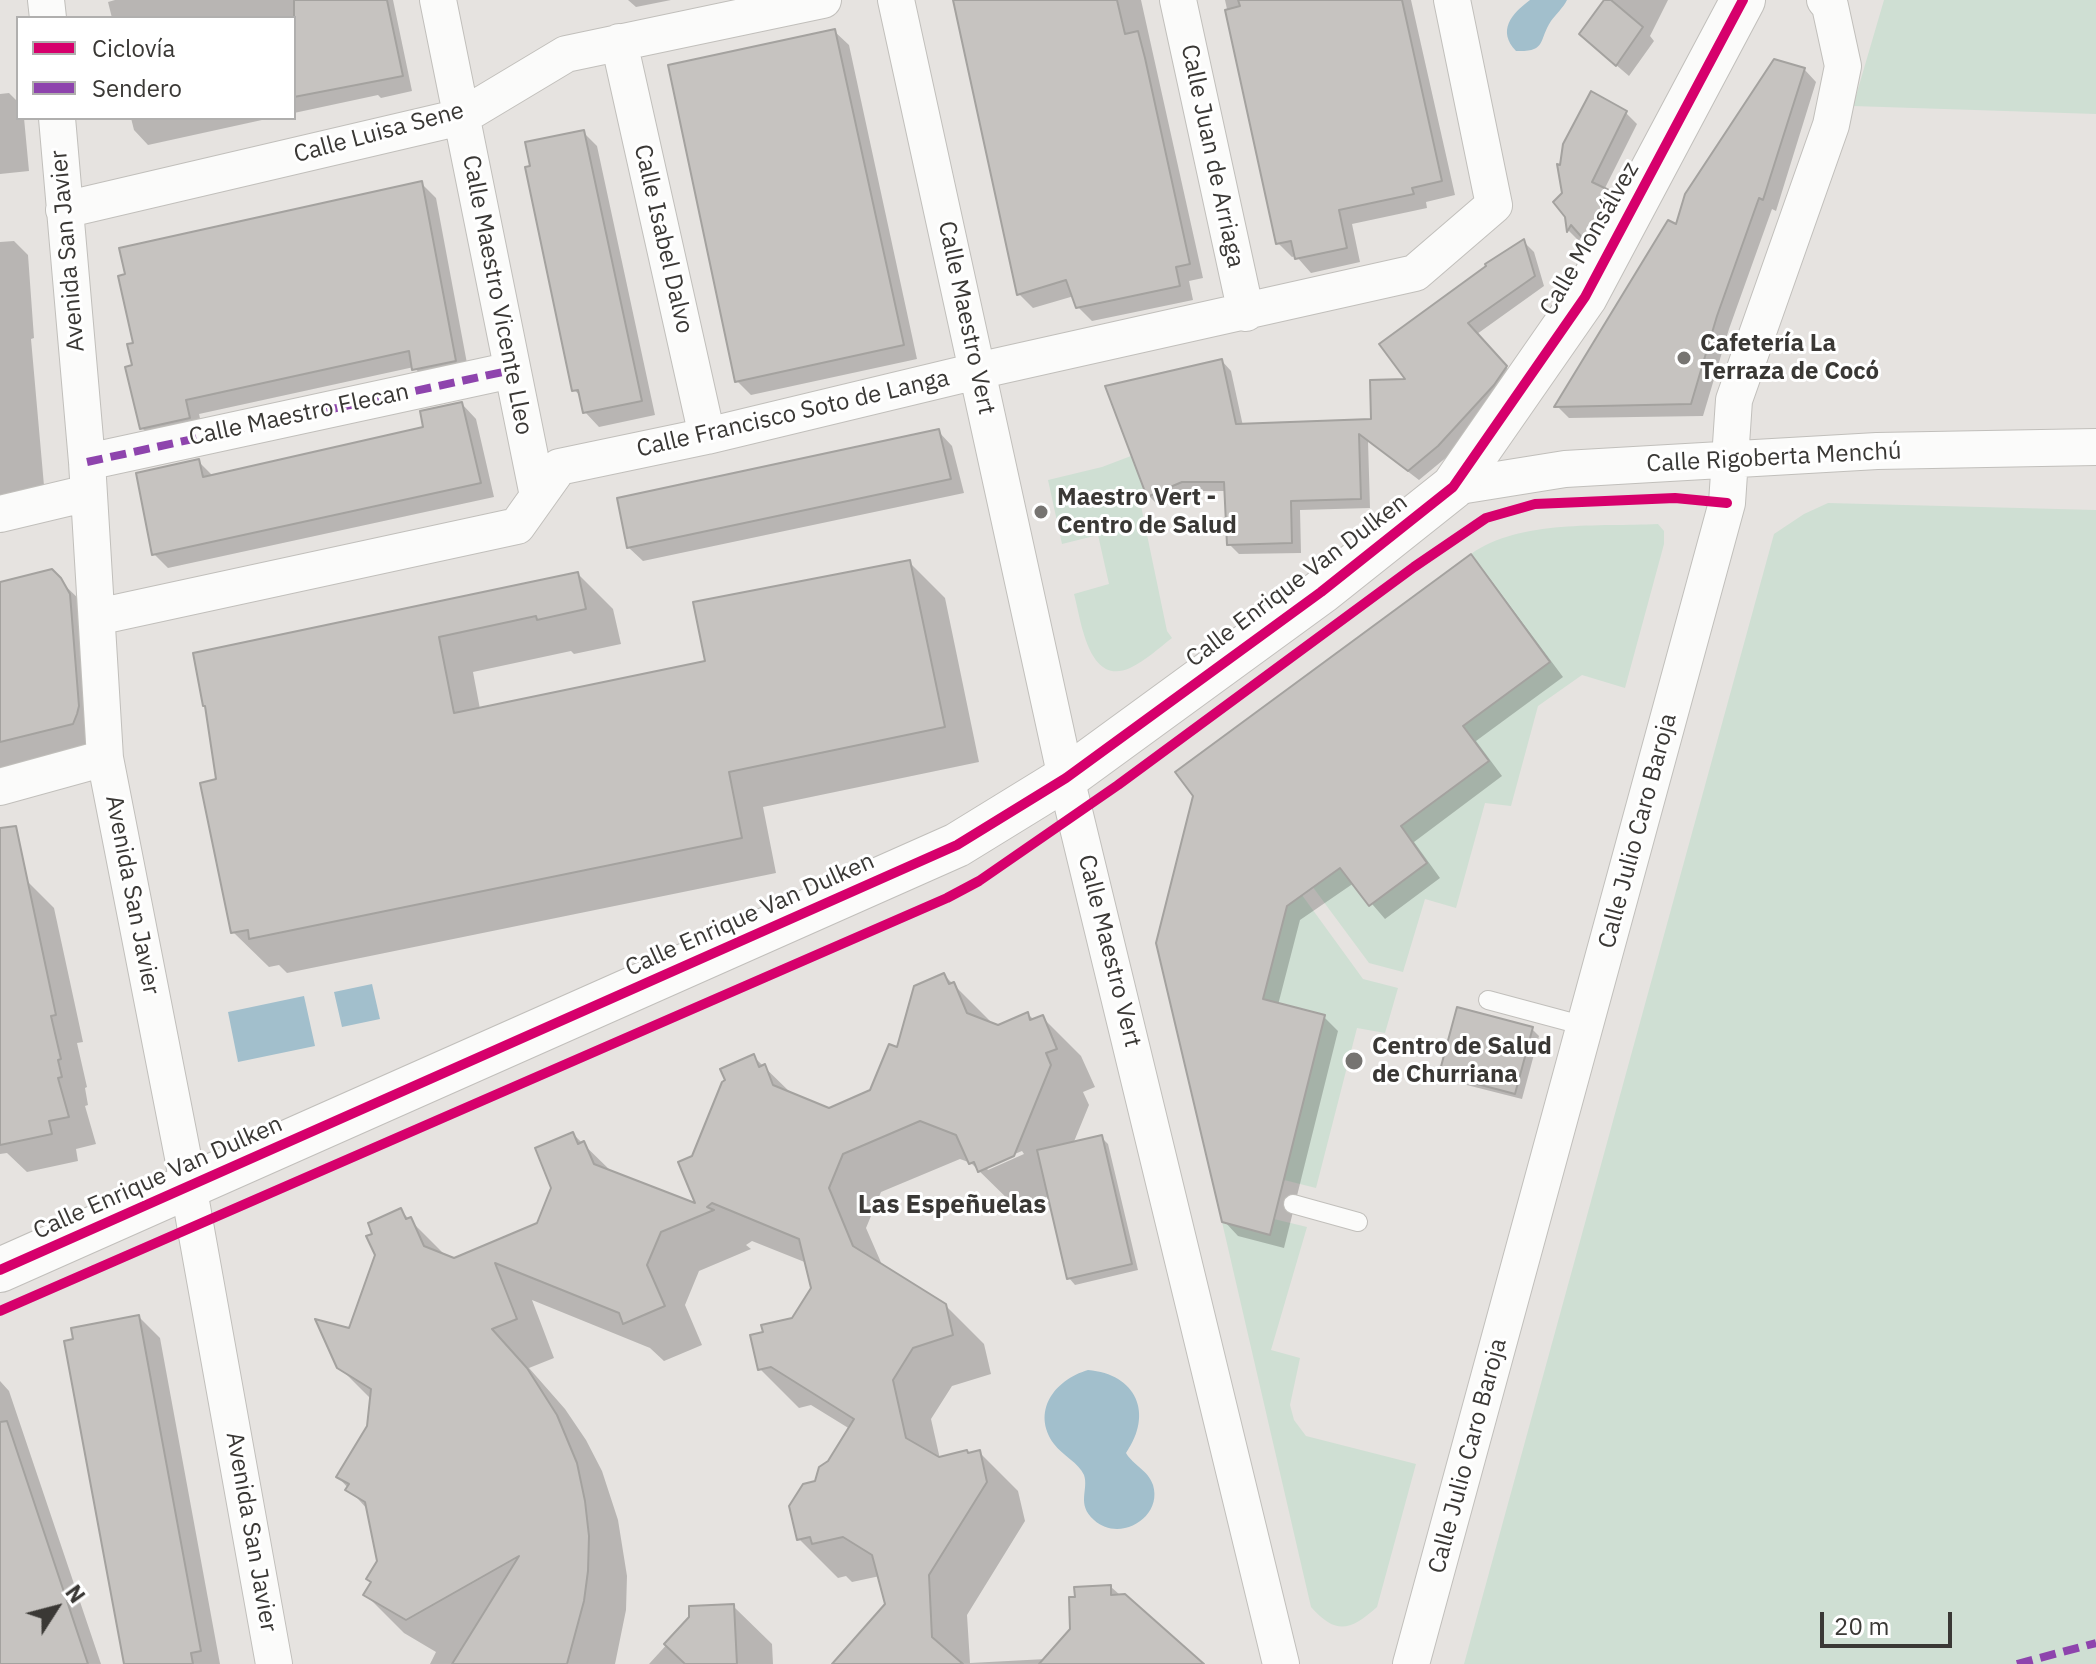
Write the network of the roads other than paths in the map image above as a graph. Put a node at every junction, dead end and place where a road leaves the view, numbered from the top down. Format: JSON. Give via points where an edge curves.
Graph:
{"nodes":[{"id":1,"x":438,"y":0,"type":"edge"},
{"id":2,"x":823,"y":0,"type":"edge"},
{"id":3,"x":896,"y":0,"type":"edge"},
{"id":4,"x":1178,"y":0,"type":"edge"},
{"id":5,"x":1452,"y":0,"type":"edge"},
{"id":6,"x":1743,"y":0,"type":"edge"},
{"id":7,"x":1825,"y":0,"type":"edge"},
{"id":8,"x":619,"y":42,"type":"junction"},
{"id":9,"x":461,"y":117,"type":"junction"},
{"id":10,"x":57,"y":120,"type":"edge"},
{"id":11,"x":64,"y":210,"type":"junction"},
{"id":12,"x":1246,"y":313,"type":"junction"},
{"id":13,"x":512,"y":370,"type":"junction"},
{"id":14,"x":977,"y":371,"type":"junction"},
{"id":15,"x":707,"y":436,"type":"junction"},
{"id":16,"x":2096,"y":447,"type":"edge"},
{"id":17,"x":1730,"y":459,"type":"junction"},
{"id":18,"x":87,"y":478,"type":"junction"},
{"id":19,"x":1453,"y":487,"type":"junction"},
{"id":20,"x":538,"y":496,"type":"junction"},
{"id":21,"x":0,"y":514,"type":"edge"},
{"id":22,"x":97,"y":617,"type":"junction"},
{"id":23,"x":105,"y":758,"type":"junction"},
{"id":24,"x":1066,"y":778,"type":"junction"},
{"id":25,"x":0,"y":787,"type":"edge"},
{"id":26,"x":1488,"y":1000,"type":"dead end"},
{"id":27,"x":1585,"y":1026,"type":"junction"},
{"id":28,"x":188,"y":1187,"type":"junction"},
{"id":29,"x":1293,"y":1204,"type":"dead end"},
{"id":30,"x":1358,"y":1222,"type":"dead end"},
{"id":31,"x":0,"y":1270,"type":"edge"},
{"id":32,"x":274,"y":1664,"type":"edge"},
{"id":33,"x":1281,"y":1664,"type":"edge"},
{"id":34,"x":1411,"y":1664,"type":"edge"}],
"edges":[{"from":1,"to":9,"type":"street","name":"Calle Maestro Vicente Lleo"},
{"from":2,"to":8,"type":"street","name":"Calle Luisa Sene"},
{"from":3,"to":14,"type":"street","name":"Calle Maestro Vert"},
{"from":4,"to":12,"type":"street","name":"Calle Juan de Arriaga"},
{"from":5,"to":12,"type":"street","name":"Calle Francisco Soto de Langa","via":[[1494,205],[1415,273]]},
{"from":6,"to":19,"type":"street","name":"Calle Monsálvez","via":[[1585,297]]},
{"from":7,"to":17,"type":"street","name":"Calle Julio Caro Baroja","via":[[1843,66],[1834,110],[1734,400]]},
{"from":8,"to":9,"type":"street","name":"Calle Luisa Sene","via":[[566,54]]},
{"from":8,"to":15,"type":"street","name":"Calle Isabel Dalvo"},
{"from":9,"to":11,"type":"street","name":"Calle Luisa Sene"},
{"from":9,"to":13,"type":"street","name":"Calle Maestro Vicente Lleo"},
{"from":10,"to":11,"type":"street","name":"Avenida San Javier"},
{"from":11,"to":18,"type":"street","name":"Avenida San Javier"},
{"from":12,"to":14,"type":"street","name":"Calle Francisco Soto de Langa"},
{"from":13,"to":18,"type":"street","name":"Calle Maestro Flecan"},
{"from":13,"to":20,"type":"street","name":"Calle Maestro Vicente Lleo"},
{"from":14,"to":15,"type":"street","name":"Calle Francisco Soto de Langa"},
{"from":14,"to":24,"type":"street","name":"Calle Maestro Vert"},
{"from":15,"to":20,"type":"street","name":"Calle Francisco Soto de Langa","via":[[559,467]]},
{"from":16,"to":17,"type":"street","name":"Calle Rigoberta Menchú"},
{"from":17,"to":19,"type":"street","name":"Calle Rigoberta Menchú","via":[[1565,469]]},
{"from":17,"to":27,"type":"street","name":"Calle Julio Caro Baroja","via":[[1727,503]]},
{"from":18,"to":21,"type":"street","name":"Calle Maestro Flecan"},
{"from":18,"to":22,"type":"street","name":"Avenida San Javier"},
{"from":19,"to":24,"type":"street","name":"Calle Enrique Van Dulken","via":[[1321,592]]},
{"from":20,"to":22,"type":"street","name":"Calle Francisco Soto de Langa","via":[[517,526]]},
{"from":22,"to":23,"type":"street","name":"Avenida San Javier"},
{"from":23,"to":25,"type":"street"},
{"from":23,"to":28,"type":"street","name":"Avenida San Javier"},
{"from":24,"to":28,"type":"street","name":"Calle Enrique Van Dulken","via":[[957,845]]},
{"from":24,"to":33,"type":"street","name":"Calle Maestro Vert"},
{"from":26,"to":27,"type":"lane"},
{"from":27,"to":34,"type":"street","name":"Calle Julio Caro Baroja"},
{"from":28,"to":31,"type":"street","name":"Calle Enrique Van Dulken"},
{"from":28,"to":32,"type":"street","name":"Avenida San Javier"},
{"from":29,"to":30,"type":"lane"}]}
